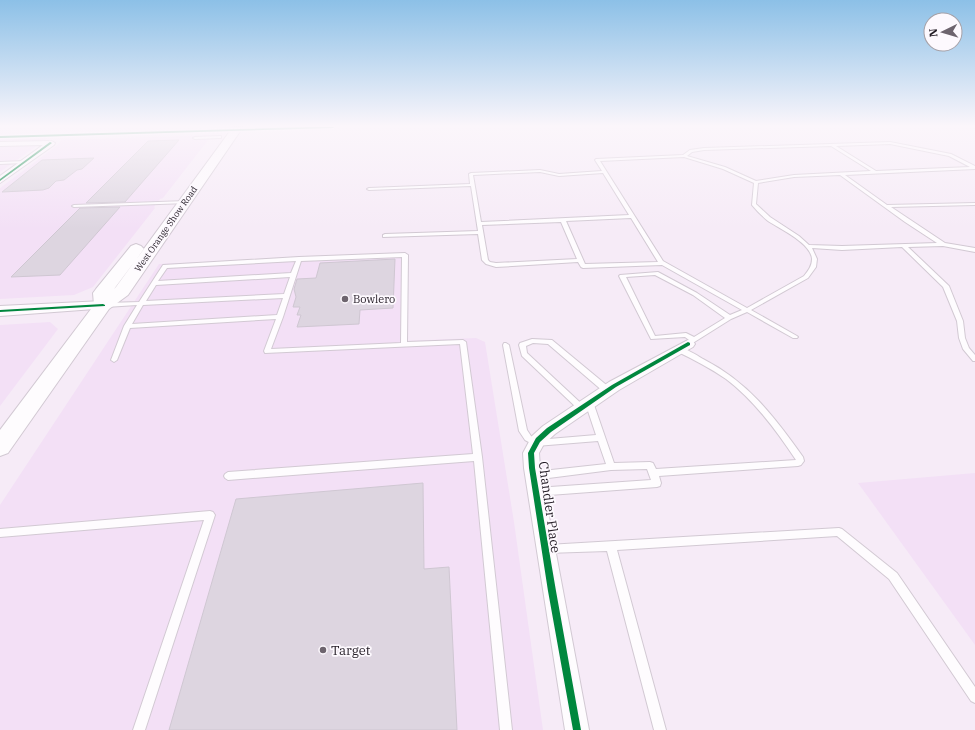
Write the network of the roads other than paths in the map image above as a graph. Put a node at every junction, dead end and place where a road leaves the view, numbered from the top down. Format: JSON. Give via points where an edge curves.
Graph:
{"nodes":[{"id":1,"x":203,"y":161,"type":"edge"},
{"id":2,"x":210,"y":161,"type":"edge"},
{"id":3,"x":598,"y":161,"type":"edge"},
{"id":4,"x":701,"y":161,"type":"edge"},
{"id":5,"x":857,"y":161,"type":"edge"},
{"id":6,"x":962,"y":161,"type":"edge"},
{"id":7,"x":24,"y":162,"type":"joint"},
{"id":8,"x":0,"y":163,"type":"edge"},
{"id":9,"x":975,"y":168,"type":"edge"},
{"id":10,"x":605,"y":172,"type":"junction"},
{"id":11,"x":875,"y":172,"type":"junction"},
{"id":12,"x":840,"y":174,"type":"junction"},
{"id":13,"x":0,"y":180,"type":"edge"},
{"id":14,"x":756,"y":182,"type":"junction"},
{"id":15,"x":472,"y":185,"type":"junction"},
{"id":16,"x":369,"y":189,"type":"dead end"},
{"id":17,"x":170,"y":202,"type":"junction"},
{"id":18,"x":186,"y":202,"type":"junction"},
{"id":19,"x":975,"y":204,"type":"edge"},
{"id":20,"x":74,"y":206,"type":"dead end"},
{"id":21,"x":886,"y":206,"type":"junction"},
{"id":22,"x":632,"y":216,"type":"junction"},
{"id":23,"x":563,"y":220,"type":"junction"},
{"id":24,"x":479,"y":224,"type":"junction"},
{"id":25,"x":480,"y":232,"type":"junction"},
{"id":26,"x":385,"y":236,"type":"dead end"},
{"id":27,"x":943,"y":244,"type":"junction"},
{"id":28,"x":903,"y":245,"type":"junction"},
{"id":29,"x":807,"y":246,"type":"junction"},
{"id":30,"x":975,"y":250,"type":"edge"},
{"id":31,"x":299,"y":259,"type":"junction"},
{"id":32,"x":581,"y":260,"type":"junction"},
{"id":33,"x":663,"y":262,"type":"junction"},
{"id":34,"x":293,"y":275,"type":"junction"},
{"id":35,"x":155,"y":283,"type":"junction"},
{"id":36,"x":287,"y":296,"type":"junction"},
{"id":37,"x":141,"y":304,"type":"junction"},
{"id":38,"x":103,"y":305,"type":"junction"},
{"id":39,"x":746,"y":310,"type":"junction"},
{"id":40,"x":0,"y":311,"type":"edge"},
{"id":41,"x":280,"y":317,"type":"junction"},
{"id":42,"x":728,"y":318,"type":"junction"},
{"id":43,"x":127,"y":326,"type":"junction"},
{"id":44,"x":795,"y":337,"type":"dead end"},
{"id":45,"x":687,"y":344,"type":"junction"},
{"id":46,"x":404,"y":345,"type":"junction"},
{"id":47,"x":506,"y":345,"type":"dead end"},
{"id":48,"x":975,"y":359,"type":"edge"},
{"id":49,"x":114,"y":360,"type":"dead end"},
{"id":50,"x":607,"y":390,"type":"junction"},
{"id":51,"x":585,"y":404,"type":"junction"},
{"id":52,"x":7,"y":429,"type":"edge"},
{"id":53,"x":601,"y":438,"type":"junction"},
{"id":54,"x":536,"y":443,"type":"junction"},
{"id":55,"x":0,"y":447,"type":"edge"},
{"id":56,"x":478,"y":457,"type":"junction"},
{"id":57,"x":611,"y":467,"type":"junction"},
{"id":58,"x":653,"y":472,"type":"junction"},
{"id":59,"x":228,"y":476,"type":"dead end"},
{"id":60,"x":534,"y":484,"type":"junction"},
{"id":61,"x":0,"y":532,"type":"edge"},
{"id":62,"x":611,"y":546,"type":"junction"},
{"id":63,"x":545,"y":550,"type":"junction"},
{"id":64,"x":975,"y":697,"type":"edge"},
{"id":65,"x":139,"y":730,"type":"edge"},
{"id":66,"x":506,"y":730,"type":"edge"},
{"id":67,"x":577,"y":730,"type":"edge"},
{"id":68,"x":660,"y":730,"type":"edge"}],
"edges":[{"from":1,"to":17,"type":"main road","name":"West Orange Show Road"},
{"from":2,"to":18,"type":"main road","name":"West Orange Show Road"},
{"from":3,"to":10,"type":"lane"},
{"from":4,"to":14,"type":"lane"},
{"from":5,"to":11,"type":"lane"},
{"from":6,"to":9,"type":"lane"},
{"from":7,"to":8,"type":"lane"},
{"from":7,"to":13,"type":"street"},
{"from":9,"to":11,"type":"lane"},
{"from":10,"to":15,"type":"lane","via":[[559,175],[540,171],[471,174]]},
{"from":10,"to":22,"type":"lane"},
{"from":11,"to":12,"type":"lane"},
{"from":12,"to":14,"type":"lane","via":[[785,176]]},
{"from":12,"to":21,"type":"lane"},
{"from":14,"to":29,"type":"lane","via":[[754,204],[768,219],[802,240]]},
{"from":15,"to":16,"type":"lane"},
{"from":15,"to":24,"type":"lane"},
{"from":17,"to":18,"type":"lane"},
{"from":17,"to":20,"type":"lane"},
{"from":17,"to":38,"type":"main road","name":"West Orange Show Road","via":[[102,293]]},
{"from":18,"to":38,"type":"main road","name":"West Orange Show Road","via":[[122,291]]},
{"from":19,"to":21,"type":"lane"},
{"from":21,"to":27,"type":"lane"},
{"from":22,"to":23,"type":"lane"},
{"from":22,"to":33,"type":"lane"},
{"from":23,"to":24,"type":"lane"},
{"from":23,"to":32,"type":"lane"},
{"from":24,"to":25,"type":"lane"},
{"from":25,"to":26,"type":"lane"},
{"from":25,"to":32,"type":"lane","via":[[485,260],[488,263],[496,265]]},
{"from":27,"to":28,"type":"lane"},
{"from":27,"to":30,"type":"lane"},
{"from":28,"to":29,"type":"lane","via":[[842,248]]},
{"from":28,"to":48,"type":"lane","via":[[946,286],[960,321],[966,349]]},
{"from":29,"to":39,"type":"lane","via":[[812,252],[814,269],[806,277]]},
{"from":31,"to":34,"type":"lane"},
{"from":31,"to":35,"type":"lane","via":[[165,266]]},
{"from":31,"to":46,"type":"lane","via":[[405,255]]},
{"from":32,"to":33,"type":"lane","via":[[583,266]]},
{"from":33,"to":39,"type":"lane"},
{"from":34,"to":35,"type":"lane"},
{"from":34,"to":36,"type":"lane"},
{"from":35,"to":37,"type":"lane"},
{"from":36,"to":37,"type":"lane"},
{"from":36,"to":41,"type":"lane"},
{"from":37,"to":38,"type":"lane"},
{"from":37,"to":43,"type":"lane"},
{"from":38,"to":40,"type":"street"},
{"from":38,"to":52,"type":"main road","name":"West Orange Show Road"},
{"from":39,"to":42,"type":"lane"},
{"from":39,"to":44,"type":"lane"},
{"from":41,"to":43,"type":"lane"},
{"from":41,"to":46,"type":"lane","via":[[267,351]]},
{"from":42,"to":45,"type":"lane"},
{"from":42,"to":45,"type":"lane","via":[[695,294],[656,273],[622,276],[653,338],[686,335]]},
{"from":43,"to":49,"type":"lane"},
{"from":45,"to":50,"type":"street"},
{"from":45,"to":58,"type":"lane","via":[[711,366],[743,389],[778,428],[800,461]]},
{"from":46,"to":56,"type":"lane","via":[[463,342]]},
{"from":47,"to":54,"type":"lane","via":[[523,431]]},
{"from":50,"to":51,"type":"street"},
{"from":50,"to":51,"type":"lane","via":[[550,342],[532,341],[522,345],[524,354]]},
{"from":51,"to":53,"type":"lane"},
{"from":51,"to":54,"type":"street","via":[[549,430]]},
{"from":52,"to":55,"type":"main road","name":"West Orange Show Road"},
{"from":53,"to":54,"type":"lane"},
{"from":53,"to":57,"type":"lane"},
{"from":54,"to":60,"type":"street","name":"Chandler Place","via":[[531,453]]},
{"from":56,"to":59,"type":"lane"},
{"from":56,"to":66,"type":"lane"},
{"from":57,"to":58,"type":"lane","via":[[650,465]]},
{"from":57,"to":60,"type":"lane"},
{"from":58,"to":60,"type":"lane","via":[[657,483]]},
{"from":60,"to":63,"type":"street","name":"Chandler Place"},
{"from":61,"to":65,"type":"lane","via":[[210,515]]},
{"from":62,"to":63,"type":"lane"},
{"from":62,"to":64,"type":"lane","via":[[839,532],[893,576]]},
{"from":62,"to":68,"type":"lane"},
{"from":63,"to":67,"type":"street","name":"Chandler Place"}]}
